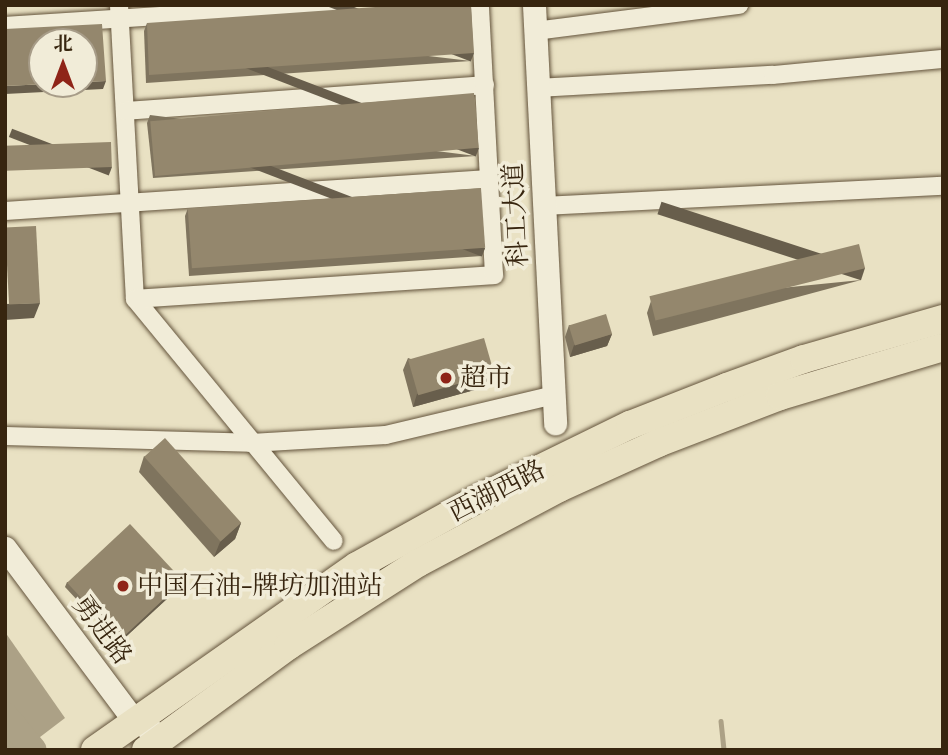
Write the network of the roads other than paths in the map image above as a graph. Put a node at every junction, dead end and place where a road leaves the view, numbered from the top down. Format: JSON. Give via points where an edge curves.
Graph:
{"nodes":[{"id":1,"x":334,"y":5,"type":"edge"},
{"id":2,"x":480,"y":5,"type":"edge"},
{"id":3,"x":534,"y":5,"type":"edge"},
{"id":4,"x":739,"y":5,"type":"edge"},
{"id":5,"x":119,"y":12,"type":"edge"},
{"id":6,"x":5,"y":26,"type":"edge"},
{"id":7,"x":535,"y":31,"type":"junction"},
{"id":8,"x":943,"y":59,"type":"edge"},
{"id":9,"x":485,"y":85,"type":"junction"},
{"id":10,"x":537,"y":88,"type":"junction"},
{"id":11,"x":124,"y":111,"type":"junction"},
{"id":12,"x":489,"y":179,"type":"junction"},
{"id":13,"x":943,"y":186,"type":"edge"},
{"id":14,"x":130,"y":202,"type":"junction"},
{"id":15,"x":543,"y":206,"type":"junction"},
{"id":16,"x":5,"y":211,"type":"edge"},
{"id":17,"x":135,"y":299,"type":"junction"},
{"id":18,"x":943,"y":319,"type":"edge"},
{"id":19,"x":943,"y":347,"type":"edge"},
{"id":20,"x":546,"y":397,"type":"dead end"},
{"id":21,"x":555,"y":423,"type":"dead end"},
{"id":22,"x":5,"y":436,"type":"edge"},
{"id":23,"x":251,"y":443,"type":"junction"},
{"id":24,"x":334,"y":541,"type":"dead end"},
{"id":25,"x":5,"y":548,"type":"edge"},
{"id":26,"x":133,"y":719,"type":"junction"},
{"id":27,"x":154,"y":744,"type":"edge"},
{"id":28,"x":98,"y":747,"type":"edge"}],
"edges":[{"from":1,"to":5,"type":"street"},
{"from":2,"to":9,"type":"street"},
{"from":3,"to":7,"type":"street","name":"科工大道"},
{"from":4,"to":7,"type":"street"},
{"from":5,"to":6,"type":"street"},
{"from":5,"to":11,"type":"street"},
{"from":7,"to":10,"type":"street","name":"科工大道"},
{"from":8,"to":10,"type":"street","via":[[773,75]]},
{"from":9,"to":11,"type":"street"},
{"from":9,"to":12,"type":"street"},
{"from":10,"to":15,"type":"street","name":"科工大道"},
{"from":11,"to":14,"type":"street"},
{"from":12,"to":14,"type":"street"},
{"from":12,"to":17,"type":"street","via":[[494,275]]},
{"from":13,"to":15,"type":"street"},
{"from":14,"to":16,"type":"street"},
{"from":14,"to":17,"type":"street"},
{"from":15,"to":21,"type":"street","name":"科工大道"},
{"from":17,"to":23,"type":"street"},
{"from":18,"to":26,"type":"main road","name":"西湖西路","via":[[804,359],[727,387],[630,425],[478,499],[356,566]]},
{"from":19,"to":27,"type":"main road","name":"西湖西路","via":[[780,396],[559,488],[407,570],[288,646]]},
{"from":20,"to":23,"type":"street","via":[[386,435]]},
{"from":22,"to":23,"type":"street"},
{"from":23,"to":24,"type":"street"},
{"from":25,"to":26,"type":"street","name":"勇进路"},
{"from":26,"to":27,"type":"street","name":"勇进路"},
{"from":26,"to":28,"type":"main road","name":"西湖西路"}]}
